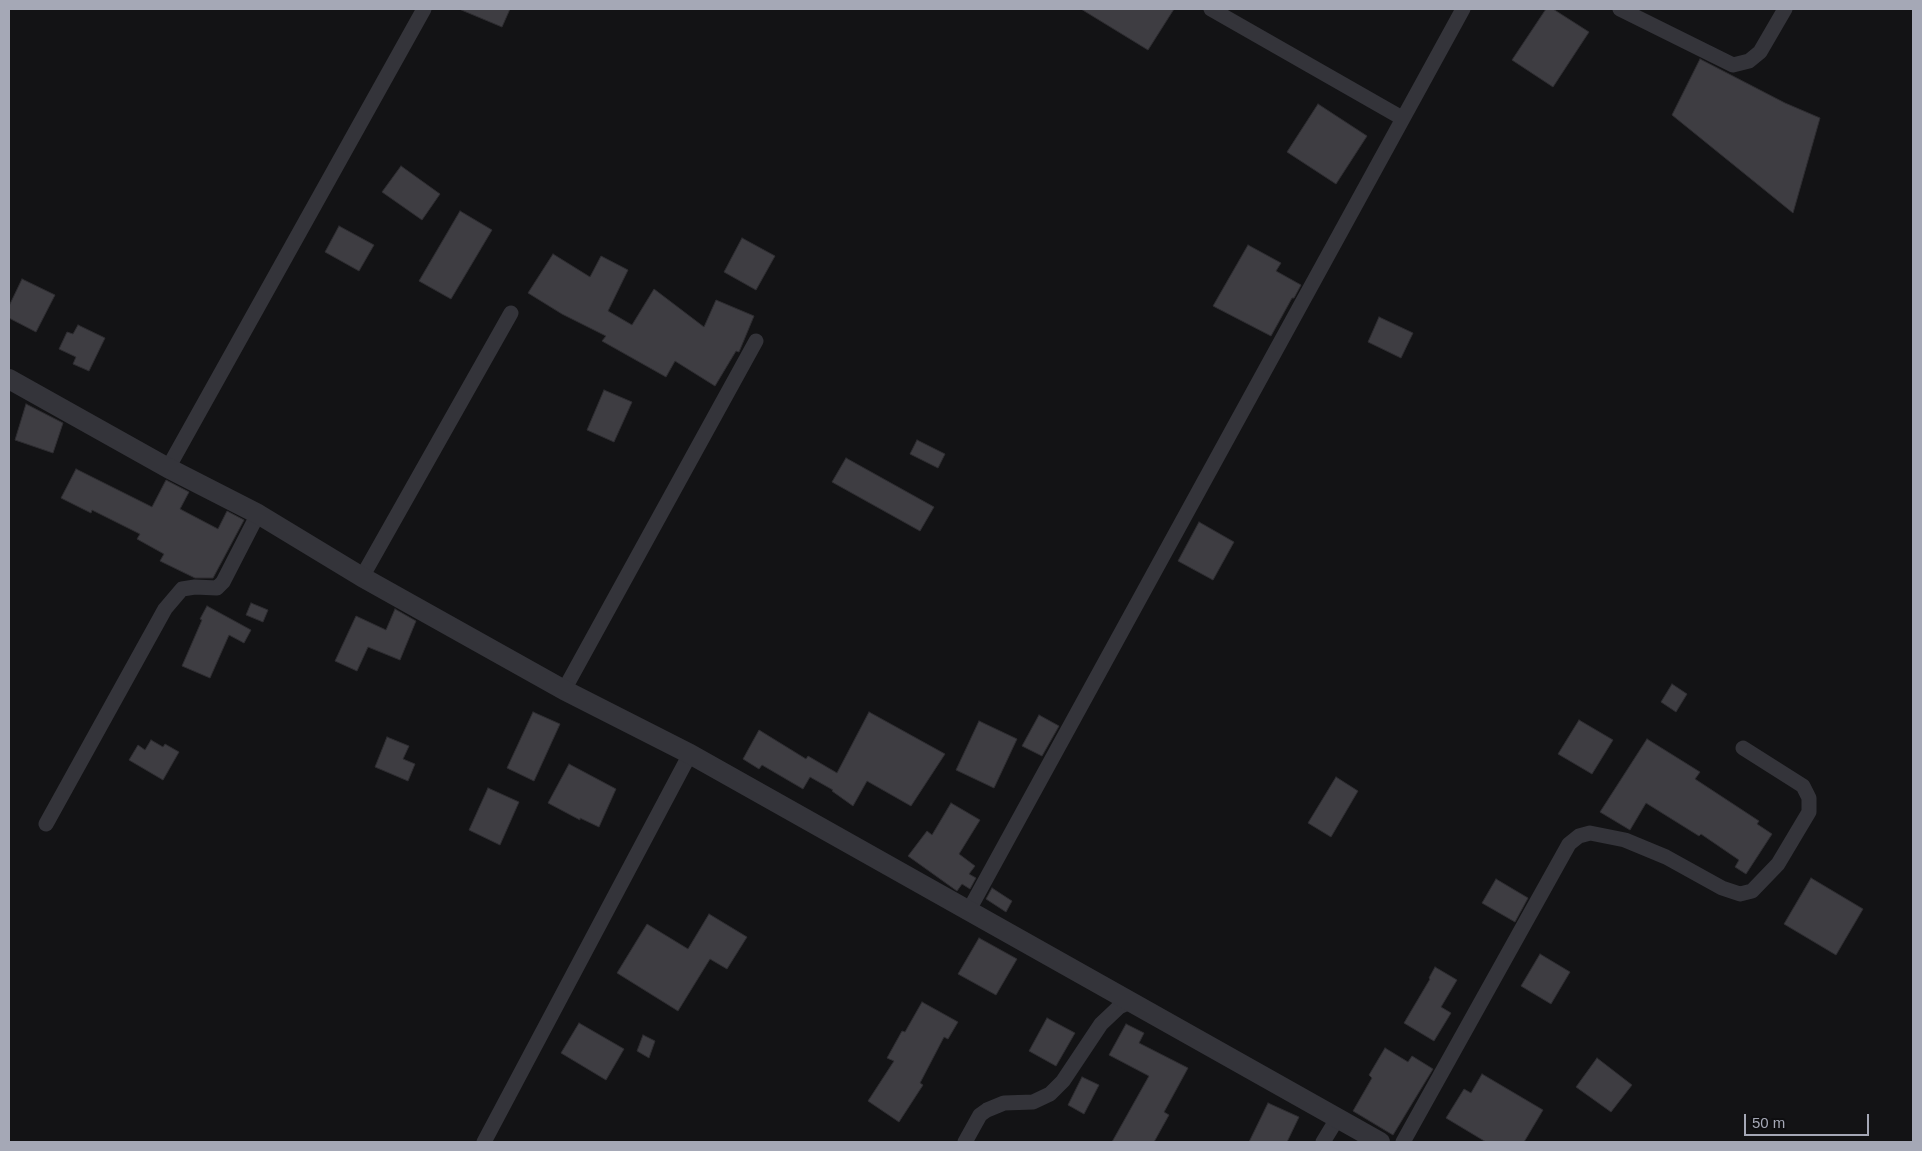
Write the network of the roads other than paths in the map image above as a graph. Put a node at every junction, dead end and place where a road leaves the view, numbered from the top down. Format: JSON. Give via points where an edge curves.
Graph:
{"nodes":[{"id":1,"x":424,"y":9,"type":"edge"},
{"id":2,"x":1211,"y":9,"type":"edge"},
{"id":3,"x":1463,"y":9,"type":"edge"},
{"id":4,"x":1620,"y":9,"type":"edge"},
{"id":5,"x":1785,"y":9,"type":"edge"},
{"id":6,"x":1402,"y":118,"type":"junction"},
{"id":7,"x":511,"y":313,"type":"dead end"},
{"id":8,"x":756,"y":341,"type":"dead end"},
{"id":9,"x":9,"y":379,"type":"edge"},
{"id":10,"x":168,"y":468,"type":"junction"},
{"id":11,"x":258,"y":514,"type":"junction"},
{"id":12,"x":362,"y":577,"type":"junction"},
{"id":13,"x":564,"y":690,"type":"junction"},
{"id":14,"x":1743,"y":748,"type":"dead end"},
{"id":15,"x":690,"y":754,"type":"junction"},
{"id":16,"x":46,"y":824,"type":"dead end"},
{"id":17,"x":969,"y":910,"type":"junction"},
{"id":18,"x":1130,"y":1002,"type":"junction"},
{"id":19,"x":1337,"y":1119,"type":"junction"},
{"id":20,"x":484,"y":1142,"type":"edge"},
{"id":21,"x":965,"y":1142,"type":"edge"},
{"id":22,"x":1323,"y":1142,"type":"edge"},
{"id":23,"x":1380,"y":1142,"type":"edge"},
{"id":24,"x":1403,"y":1142,"type":"edge"}],
"edges":[{"from":1,"to":10,"type":"street"},
{"from":2,"to":6,"type":"street"},
{"from":3,"to":6,"type":"street"},
{"from":4,"to":5,"type":"street","via":[[1733,66],[1749,61],[1760,52]]},
{"from":6,"to":17,"type":"street"},
{"from":7,"to":12,"type":"street"},
{"from":8,"to":13,"type":"street"},
{"from":9,"to":10,"type":"street"},
{"from":10,"to":11,"type":"street"},
{"from":11,"to":12,"type":"street"},
{"from":11,"to":16,"type":"street","via":[[224,582],[217,588],[182,589],[165,609]]},
{"from":12,"to":13,"type":"street"},
{"from":13,"to":15,"type":"street"},
{"from":14,"to":24,"type":"street","via":[[1803,786],[1810,798],[1809,812],[1778,864],[1752,891],[1740,894],[1625,840],[1590,833],[1578,836],[1569,844]]},
{"from":15,"to":17,"type":"street"},
{"from":15,"to":20,"type":"street"},
{"from":17,"to":18,"type":"street"},
{"from":18,"to":19,"type":"street"},
{"from":18,"to":21,"type":"street","via":[[1119,1007],[1101,1024],[1057,1088],[1042,1099],[1004,1103],[987,1110],[980,1115]]},
{"from":19,"to":22,"type":"street"},
{"from":19,"to":23,"type":"street"}]}
